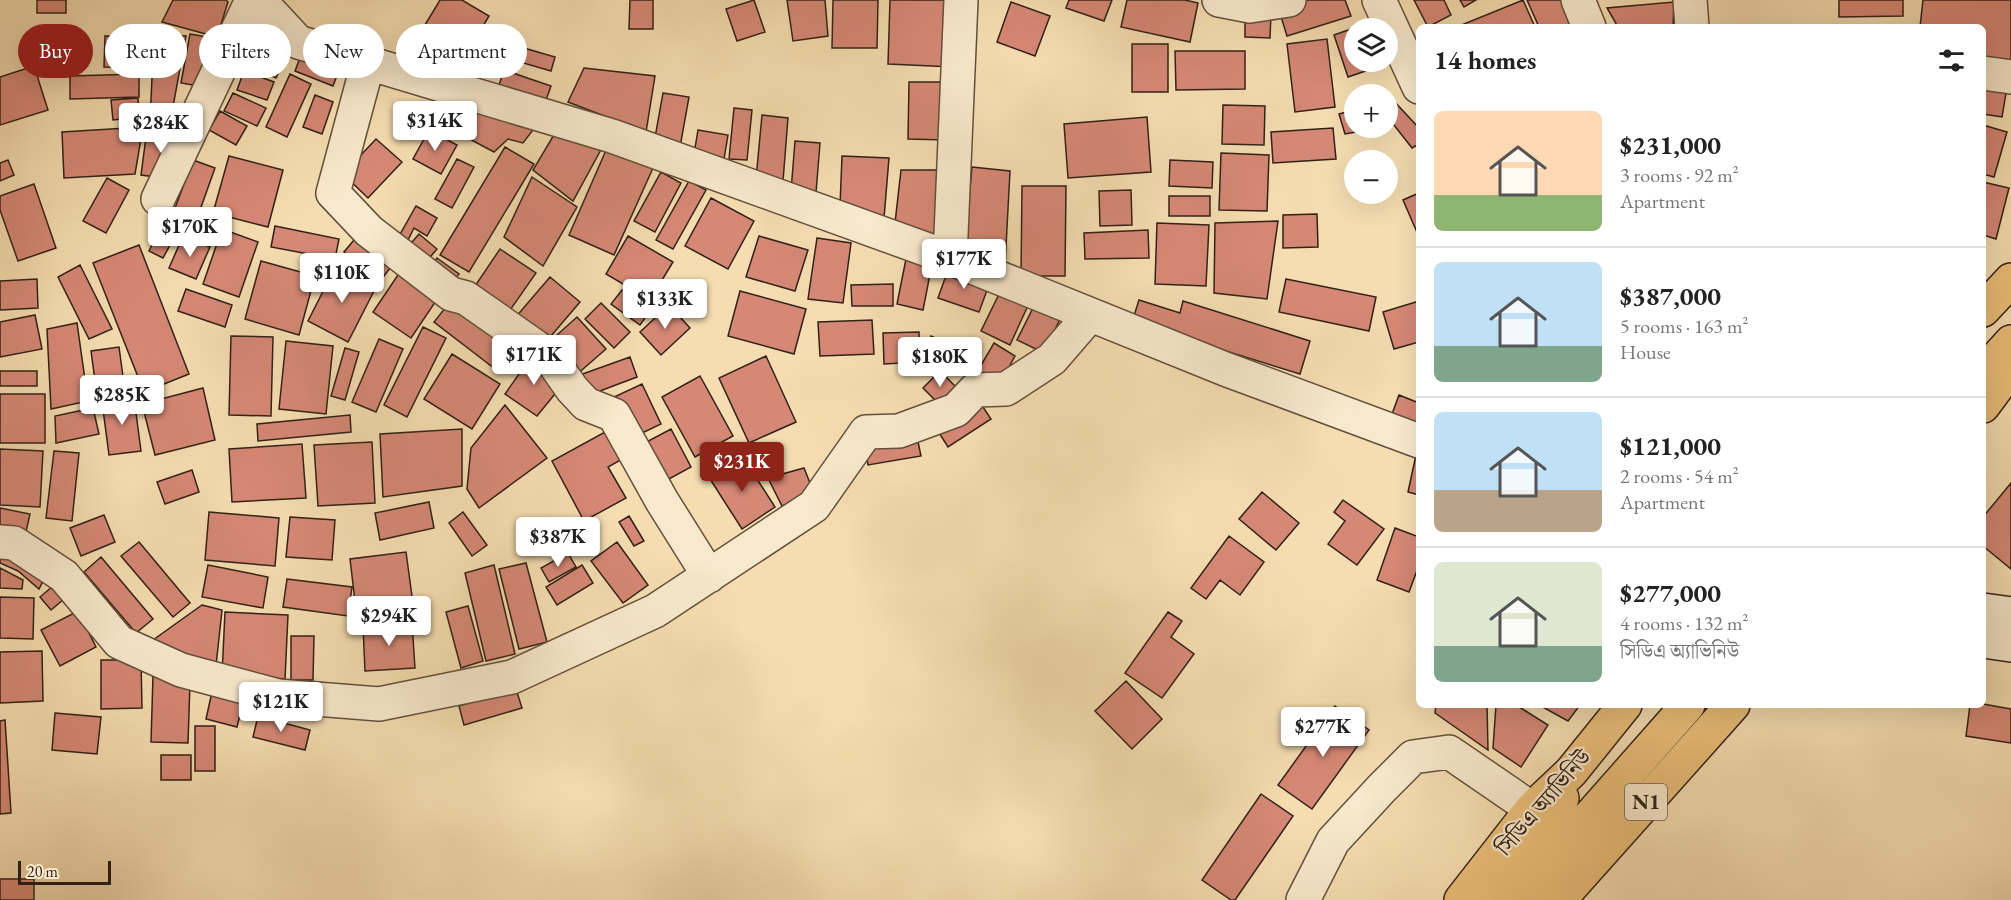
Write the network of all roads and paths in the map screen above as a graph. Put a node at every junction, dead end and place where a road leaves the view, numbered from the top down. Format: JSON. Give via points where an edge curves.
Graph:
{"nodes":[{"id":1,"x":252,"y":0,"type":"edge"},
{"id":2,"x":259,"y":0,"type":"edge"},
{"id":3,"x":962,"y":0,"type":"edge"},
{"id":4,"x":1219,"y":0,"type":"edge"},
{"id":5,"x":1289,"y":0,"type":"edge"},
{"id":6,"x":1379,"y":0,"type":"edge"},
{"id":7,"x":1578,"y":0,"type":"edge"},
{"id":8,"x":1690,"y":0,"type":"edge"},
{"id":9,"x":1588,"y":24,"type":"edge"},
{"id":10,"x":1692,"y":24,"type":"edge"},
{"id":11,"x":303,"y":44,"type":"edge"},
{"id":12,"x":384,"y":68,"type":"edge"},
{"id":13,"x":1986,"y":73,"type":"edge"},
{"id":14,"x":2011,"y":77,"type":"edge"},
{"id":15,"x":364,"y":78,"type":"edge"},
{"id":16,"x":1416,"y":80,"type":"edge"},
{"id":17,"x":158,"y":199,"type":"dead end"},
{"id":18,"x":950,"y":258,"type":"junction"},
{"id":19,"x":2011,"y":276,"type":"edge"},
{"id":20,"x":1986,"y":306,"type":"edge"},
{"id":21,"x":1090,"y":315,"type":"junction"},
{"id":22,"x":2011,"y":342,"type":"edge"},
{"id":23,"x":1996,"y":379,"type":"edge"},
{"id":24,"x":1986,"y":400,"type":"edge"},
{"id":25,"x":1416,"y":440,"type":"edge"},
{"id":26,"x":0,"y":542,"type":"edge"},
{"id":27,"x":708,"y":576,"type":"junction"},
{"id":28,"x":1986,"y":610,"type":"edge"},
{"id":29,"x":2011,"y":614,"type":"edge"},
{"id":30,"x":1986,"y":641,"type":"edge"},
{"id":31,"x":2011,"y":645,"type":"edge"},
{"id":32,"x":1623,"y":708,"type":"edge"},
{"id":33,"x":1685,"y":708,"type":"edge"},
{"id":34,"x":1730,"y":708,"type":"edge"},
{"id":35,"x":1571,"y":772,"type":"junction"},
{"id":36,"x":1532,"y":809,"type":"junction"},
{"id":37,"x":1303,"y":900,"type":"edge"},
{"id":38,"x":1461,"y":900,"type":"edge"},
{"id":39,"x":1492,"y":900,"type":"edge"},
{"id":40,"x":1522,"y":900,"type":"edge"},
{"id":41,"x":1559,"y":900,"type":"edge"}],
"edges":[{"from":1,"to":17,"type":"street"},
{"from":2,"to":11,"type":"street"},
{"from":3,"to":18,"type":"street"},
{"from":4,"to":5,"type":"street","via":[[1250,6]]},
{"from":6,"to":16,"type":"street"},
{"from":7,"to":9,"type":"street"},
{"from":8,"to":10,"type":"street"},
{"from":12,"to":18,"type":"street","via":[[612,136]]},
{"from":13,"to":14,"type":"street"},
{"from":15,"to":27,"type":"street","via":[[333,194],[369,231],[450,294],[466,298],[549,356],[586,404],[614,415]]},
{"from":18,"to":21,"type":"street"},
{"from":19,"to":20,"type":"highway"},
{"from":21,"to":25,"type":"street"},
{"from":21,"to":27,"type":"street","via":[[1052,359],[1006,389],[975,390],[957,410],[899,431],[866,432],[814,506]]},
{"from":22,"to":23,"type":"highway"},
{"from":23,"to":24,"type":"highway"},
{"from":26,"to":27,"type":"street","via":[[14,543],[64,576],[119,642],[181,670],[278,696],[379,704],[512,677],[655,610]]},
{"from":28,"to":29,"type":"street"},
{"from":30,"to":31,"type":"street"},
{"from":32,"to":35,"type":"highway","name":"সিডিএ অ্যাভিনিউ"},
{"from":33,"to":40,"type":"highway","via":[[1553,858]]},
{"from":34,"to":41,"type":"highway","number":"N1"},
{"from":35,"to":36,"type":"highway","name":"সিডিএ অ্যাভিনিউ"},
{"from":35,"to":39,"type":"highway","via":[[1557,813]]},
{"from":36,"to":37,"type":"street","via":[[1449,752],[1413,758],[1332,841]]},
{"from":36,"to":38,"type":"highway","name":"সিডিএ অ্যাভিনিউ"}]}
